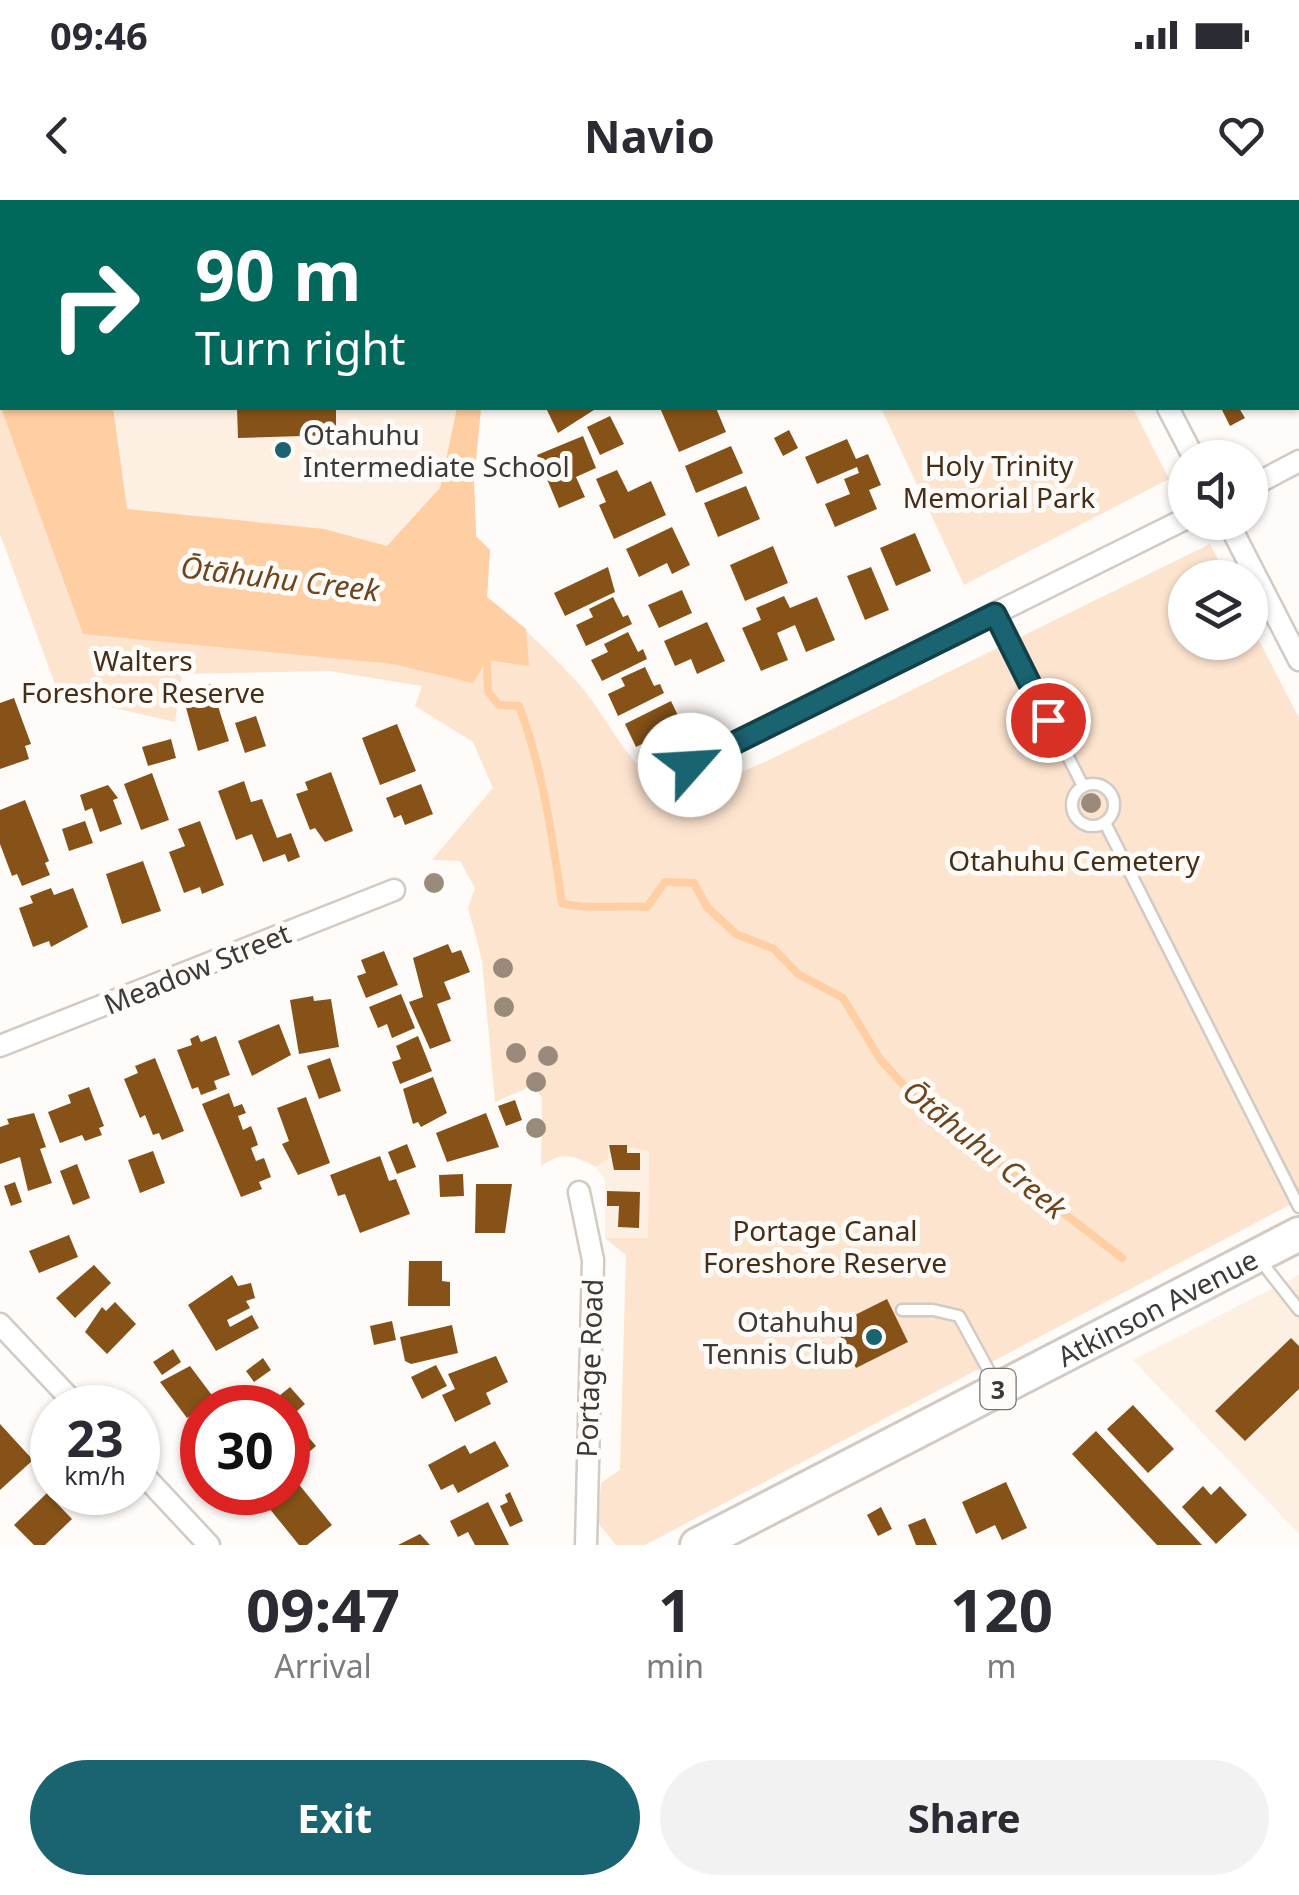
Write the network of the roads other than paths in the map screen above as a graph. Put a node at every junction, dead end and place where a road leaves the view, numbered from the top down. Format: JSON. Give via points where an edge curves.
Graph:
{"nodes":[{"id":1,"x":1169,"y":410,"type":"edge"},
{"id":2,"x":1185,"y":440,"type":"edge"},
{"id":3,"x":1299,"y":461,"type":"edge"},
{"id":4,"x":1268,"y":477,"type":"edge"},
{"id":5,"x":1168,"y":528,"type":"edge"},
{"id":6,"x":1237,"y":540,"type":"edge"},
{"id":7,"x":995,"y":614,"type":"junction"},
{"id":8,"x":1299,"y":660,"type":"edge"},
{"id":9,"x":690,"y":765,"type":"dead end"},
{"id":10,"x":1083,"y":786,"type":"junction"},
{"id":11,"x":1104,"y":823,"type":"junction"},
{"id":12,"x":394,"y":890,"type":"dead end"},
{"id":13,"x":3,"y":1037,"type":"edge"},
{"id":14,"x":579,"y":1192,"type":"dead end"},
{"id":15,"x":1299,"y":1207,"type":"edge"},
{"id":16,"x":1299,"y":1234,"type":"edge"},
{"id":17,"x":1257,"y":1256,"type":"junction"},
{"id":18,"x":902,"y":1310,"type":"dead end"},
{"id":19,"x":1299,"y":1310,"type":"edge"},
{"id":20,"x":0,"y":1324,"type":"edge"},
{"id":21,"x":57,"y":1385,"type":"edge"},
{"id":22,"x":998,"y":1389,"type":"junction"},
{"id":23,"x":160,"y":1493,"type":"edge"},
{"id":24,"x":209,"y":1545,"type":"edge"},
{"id":25,"x":586,"y":1545,"type":"edge"},
{"id":26,"x":697,"y":1545,"type":"edge"}],
"edges":[{"from":1,"to":2,"type":"street"},
{"from":3,"to":4,"type":"street"},
{"from":5,"to":7,"type":"street"},
{"from":6,"to":8,"type":"street"},
{"from":7,"to":9,"type":"street"},
{"from":7,"to":10,"type":"lane"},
{"from":10,"to":11,"type":"lane","via":[[1109,791],[1113,812]]},
{"from":10,"to":11,"type":"lane","via":[[1072,803],[1074,816],[1085,825]]},
{"from":11,"to":15,"type":"lane"},
{"from":12,"to":13,"type":"street","name":"Meadow Street"},
{"from":14,"to":25,"type":"street","name":"Portage Road","via":[[594,1260]]},
{"from":16,"to":17,"type":"main road","name":"Atkinson Avenue","number":"3"},
{"from":17,"to":19,"type":"lane"},
{"from":17,"to":22,"type":"main road","name":"Atkinson Avenue","number":"3"},
{"from":18,"to":22,"type":"lane","via":[[959,1316]]},
{"from":20,"to":21,"type":"street"},
{"from":22,"to":26,"type":"main road","name":"Atkinson Avenue","number":"3"},
{"from":23,"to":24,"type":"street"}]}
